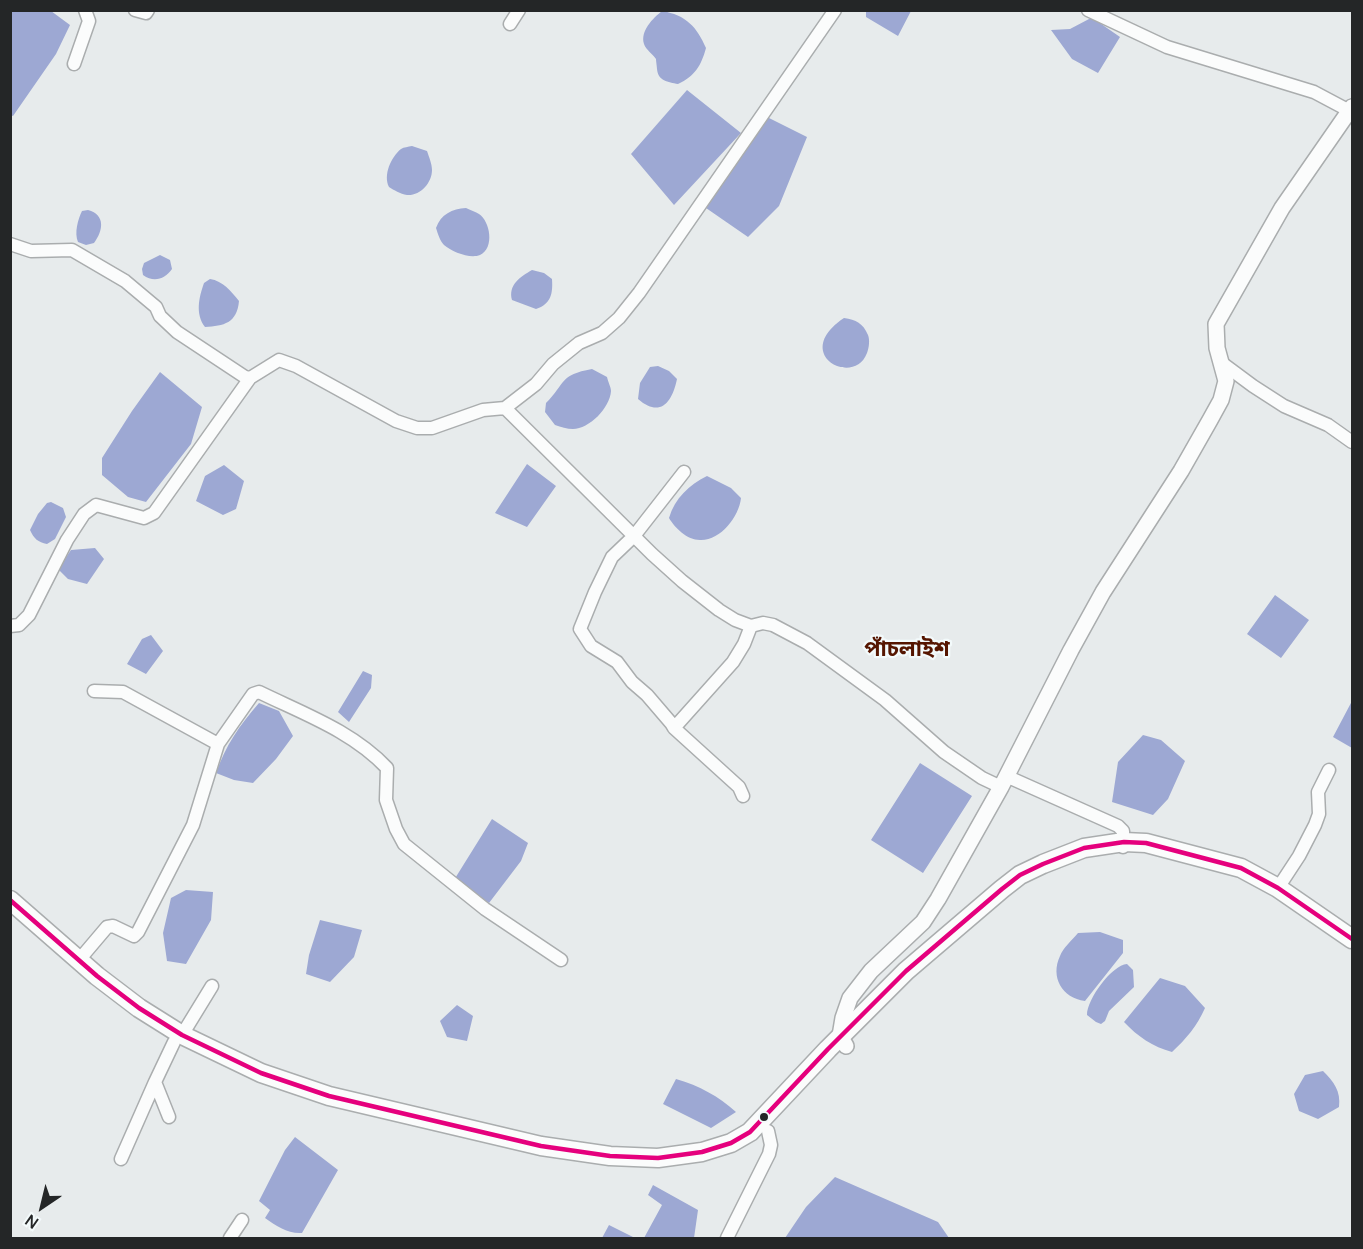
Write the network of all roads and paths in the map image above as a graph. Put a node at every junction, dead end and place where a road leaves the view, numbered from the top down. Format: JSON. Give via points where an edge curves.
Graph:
{"nodes":[{"id":1,"x":85,"y":10,"type":"edge"},
{"id":2,"x":135,"y":10,"type":"edge"},
{"id":3,"x":148,"y":10,"type":"edge"},
{"id":4,"x":519,"y":10,"type":"edge"},
{"id":5,"x":835,"y":10,"type":"edge"},
{"id":6,"x":1088,"y":10,"type":"edge"},
{"id":7,"x":510,"y":24,"type":"dead end"},
{"id":8,"x":74,"y":64,"type":"dead end"},
{"id":9,"x":1349,"y":108,"type":"edge"},
{"id":10,"x":10,"y":244,"type":"edge"},
{"id":11,"x":1222,"y":363,"type":"junction"},
{"id":12,"x":250,"y":378,"type":"junction"},
{"id":13,"x":505,"y":408,"type":"junction"},
{"id":14,"x":1353,"y":442,"type":"edge"},
{"id":15,"x":684,"y":472,"type":"dead end"},
{"id":16,"x":634,"y":536,"type":"junction"},
{"id":17,"x":10,"y":626,"type":"edge"},
{"id":18,"x":751,"y":626,"type":"junction"},
{"id":19,"x":94,"y":691,"type":"dead end"},
{"id":20,"x":674,"y":728,"type":"junction"},
{"id":21,"x":218,"y":744,"type":"junction"},
{"id":22,"x":1329,"y":771,"type":"dead end"},
{"id":23,"x":1004,"y":782,"type":"junction"},
{"id":24,"x":743,"y":796,"type":"dead end"},
{"id":25,"x":1123,"y":847,"type":"junction"},
{"id":26,"x":1278,"y":888,"type":"junction"},
{"id":27,"x":10,"y":900,"type":"edge"},
{"id":28,"x":10,"y":914,"type":"edge"},
{"id":29,"x":1353,"y":939,"type":"edge"},
{"id":30,"x":1353,"y":950,"type":"edge"},
{"id":31,"x":79,"y":960,"type":"junction"},
{"id":32,"x":561,"y":960,"type":"dead end"},
{"id":33,"x":212,"y":986,"type":"dead end"},
{"id":34,"x":178,"y":1039,"type":"junction"},
{"id":35,"x":843,"y":1041,"type":"junction"},
{"id":36,"x":155,"y":1082,"type":"junction"},
{"id":37,"x":169,"y":1117,"type":"dead end"},
{"id":38,"x":768,"y":1131,"type":"junction"},
{"id":39,"x":121,"y":1159,"type":"dead end"},
{"id":40,"x":242,"y":1220,"type":"dead end"},
{"id":41,"x":230,"y":1239,"type":"edge"},
{"id":42,"x":727,"y":1239,"type":"edge"}],
"edges":[{"from":1,"to":8,"type":"street","via":[[89,21]]},
{"from":2,"to":3,"type":"street"},
{"from":4,"to":7,"type":"street"},
{"from":5,"to":13,"type":"street","via":[[619,318],[602,333],[579,343]]},
{"from":6,"to":9,"type":"street","via":[[1167,47],[1314,92]]},
{"from":9,"to":11,"type":"street","via":[[1282,208],[1216,324]]},
{"from":10,"to":12,"type":"street","via":[[31,251],[72,250],[125,281],[156,307],[177,332]]},
{"from":11,"to":14,"type":"street","via":[[1284,406],[1328,425]]},
{"from":11,"to":23,"type":"street","via":[[1226,381],[1221,400],[1181,471],[1103,592]]},
{"from":12,"to":13,"type":"street","via":[[279,360],[396,421],[417,428],[432,428],[483,410]]},
{"from":12,"to":17,"type":"street","via":[[154,513],[144,518],[96,505],[88,510],[67,540],[29,615],[20,625]]},
{"from":13,"to":16,"type":"street"},
{"from":15,"to":16,"type":"street"},
{"from":16,"to":18,"type":"street","via":[[719,610]]},
{"from":16,"to":20,"type":"street","via":[[612,557],[580,629],[591,646],[616,662]]},
{"from":18,"to":20,"type":"street","via":[[733,662]]},
{"from":18,"to":23,"type":"street","via":[[773,625],[807,643],[885,700],[944,752],[982,778]]},
{"from":19,"to":21,"type":"street","via":[[123,692]]},
{"from":20,"to":24,"type":"street","via":[[739,787]]},
{"from":21,"to":31,"type":"street","via":[[193,825],[138,932],[134,936],[107,927]]},
{"from":21,"to":32,"type":"street","via":[[253,694],[259,692],[344,734],[387,768],[386,800],[404,843],[484,909]]},
{"from":22,"to":26,"type":"street","via":[[1318,792],[1315,825]]},
{"from":23,"to":25,"type":"street","via":[[1118,826],[1123,831]]},
{"from":23,"to":35,"type":"street","via":[[923,922],[871,971],[850,998],[843,1018]]},
{"from":25,"to":26,"type":"main road","via":[[1146,843],[1227,863]]},
{"from":25,"to":30,"type":"main road","via":[[1170,855],[1255,883]]},
{"from":25,"to":35,"type":"main road","via":[[1052,871],[1028,885]]},
{"from":26,"to":29,"type":"main road"},
{"from":27,"to":31,"type":"main road"},
{"from":28,"to":34,"type":"main road","via":[[112,1000]]},
{"from":31,"to":34,"type":"main road"},
{"from":33,"to":34,"type":"street"},
{"from":34,"to":35,"type":"main road","via":[[329,1096],[541,1146],[658,1158],[702,1152],[750,1132]]},
{"from":34,"to":36,"type":"street"},
{"from":34,"to":38,"type":"main road","via":[[207,1060],[280,1090],[532,1156],[609,1168],[668,1168],[725,1153]]},
{"from":35,"to":38,"type":"main road"},
{"from":36,"to":37,"type":"street"},
{"from":36,"to":39,"type":"street"},
{"from":38,"to":42,"type":"street","via":[[770,1154]]},
{"from":40,"to":41,"type":"street"}]}
